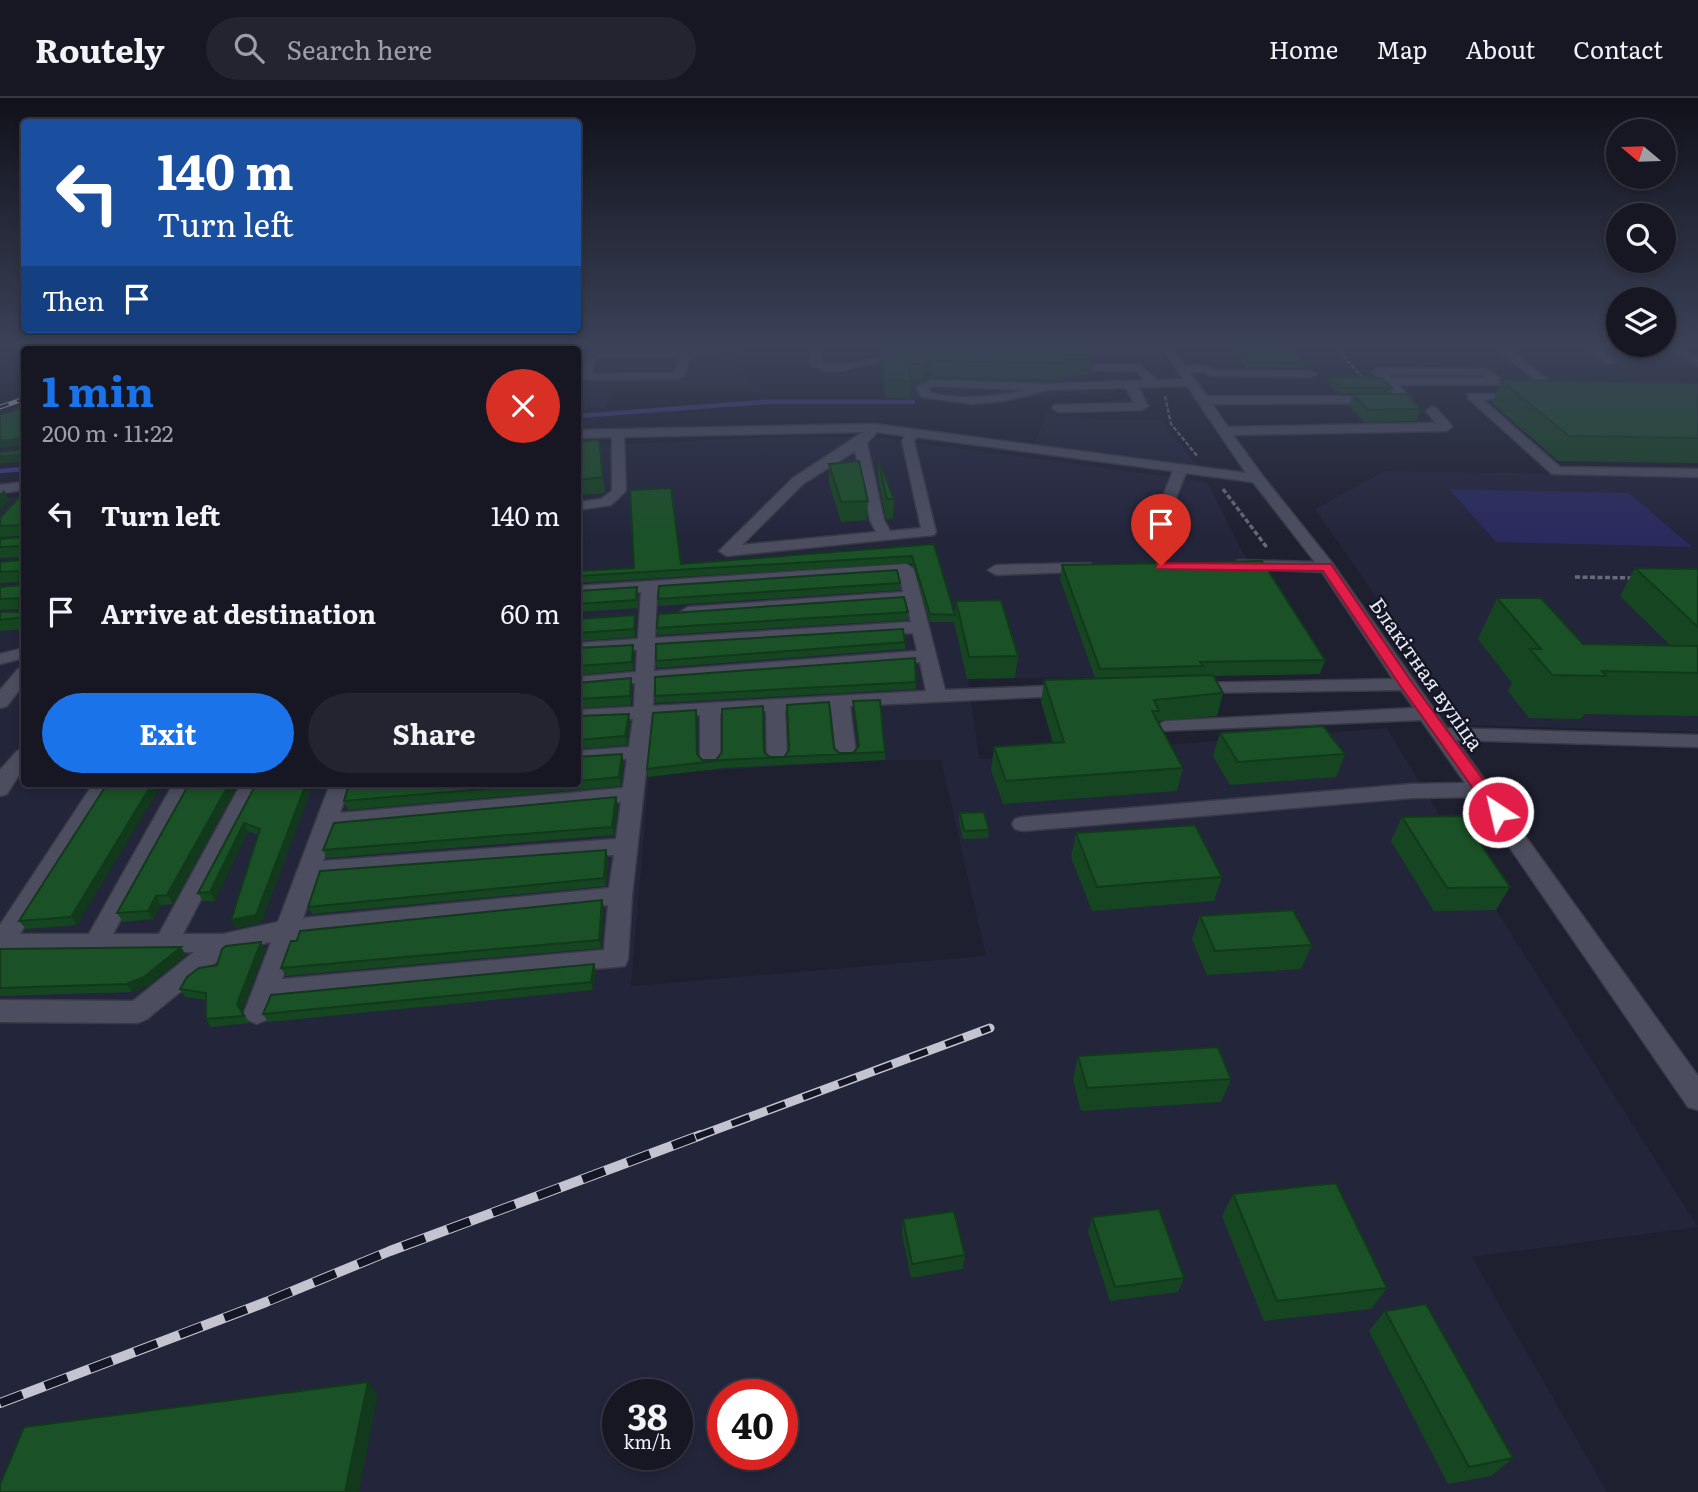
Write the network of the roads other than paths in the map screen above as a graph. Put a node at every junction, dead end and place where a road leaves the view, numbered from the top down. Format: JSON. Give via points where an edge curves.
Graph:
{"nodes":[{"id":1,"x":1209,"y":411,"type":"edge"},
{"id":2,"x":1432,"y":411,"type":"dead end"},
{"id":3,"x":1489,"y":411,"type":"edge"},
{"id":4,"x":874,"y":428,"type":"junction"},
{"id":5,"x":1223,"y":431,"type":"junction"},
{"id":6,"x":914,"y":432,"type":"junction"},
{"id":7,"x":618,"y":433,"type":"junction"},
{"id":8,"x":581,"y":434,"type":"edge"},
{"id":9,"x":860,"y":442,"type":"junction"},
{"id":10,"x":1181,"y":467,"type":"junction"},
{"id":11,"x":1698,"y":473,"type":"edge"},
{"id":12,"x":1257,"y":478,"type":"junction"},
{"id":13,"x":21,"y":486,"type":"edge"},
{"id":14,"x":0,"y":489,"type":"edge"},
{"id":15,"x":581,"y":506,"type":"edge"},
{"id":16,"x":1157,"y":528,"type":"dead end"},
{"id":17,"x":885,"y":536,"type":"junction"},
{"id":18,"x":1226,"y":565,"type":"edge"},
{"id":19,"x":1327,"y":567,"type":"junction"},
{"id":20,"x":1106,"y":568,"type":"edge"},
{"id":21,"x":996,"y":570,"type":"dead end"},
{"id":22,"x":649,"y":586,"type":"junction"},
{"id":23,"x":581,"y":591,"type":"edge"},
{"id":24,"x":912,"y":596,"type":"junction"},
{"id":25,"x":654,"y":615,"type":"junction"},
{"id":26,"x":920,"y":627,"type":"junction"},
{"id":27,"x":646,"y":643,"type":"junction"},
{"id":28,"x":581,"y":648,"type":"edge"},
{"id":29,"x":21,"y":654,"type":"edge"},
{"id":30,"x":928,"y":656,"type":"junction"},
{"id":31,"x":0,"y":659,"type":"edge"},
{"id":32,"x":21,"y":677,"type":"edge"},
{"id":33,"x":645,"y":677,"type":"junction"},
{"id":34,"x":581,"y":682,"type":"edge"},
{"id":35,"x":1406,"y":684,"type":"junction"},
{"id":36,"x":1175,"y":689,"type":"edge"},
{"id":37,"x":1093,"y":691,"type":"edge"},
{"id":38,"x":937,"y":696,"type":"junction"},
{"id":39,"x":840,"y":701,"type":"junction"},
{"id":40,"x":0,"y":702,"type":"edge"},
{"id":41,"x":775,"y":705,"type":"junction"},
{"id":42,"x":710,"y":708,"type":"junction"},
{"id":43,"x":643,"y":712,"type":"junction"},
{"id":44,"x":1428,"y":714,"type":"junction"},
{"id":45,"x":581,"y":716,"type":"edge"},
{"id":46,"x":1165,"y":727,"type":"dead end"},
{"id":47,"x":1442,"y":734,"type":"junction"},
{"id":48,"x":1698,"y":741,"type":"edge"},
{"id":49,"x":638,"y":752,"type":"junction"},
{"id":50,"x":21,"y":754,"type":"edge"},
{"id":51,"x":846,"y":754,"type":"edge"},
{"id":52,"x":0,"y":755,"type":"edge"},
{"id":53,"x":581,"y":757,"type":"edge"},
{"id":54,"x":21,"y":758,"type":"edge"},
{"id":55,"x":777,"y":758,"type":"edge"},
{"id":56,"x":710,"y":760,"type":"edge"},
{"id":57,"x":101,"y":787,"type":"edge"},
{"id":58,"x":181,"y":787,"type":"edge"},
{"id":59,"x":249,"y":787,"type":"edge"},
{"id":60,"x":339,"y":787,"type":"edge"},
{"id":61,"x":0,"y":789,"type":"edge"},
{"id":62,"x":1482,"y":790,"type":"junction"},
{"id":63,"x":632,"y":794,"type":"junction"},
{"id":64,"x":327,"y":821,"type":"junction"},
{"id":65,"x":1023,"y":824,"type":"dead end"},
{"id":66,"x":626,"y":846,"type":"junction"},
{"id":67,"x":310,"y":870,"type":"junction"},
{"id":68,"x":620,"y":895,"type":"junction"},
{"id":69,"x":289,"y":929,"type":"junction"},
{"id":70,"x":96,"y":943,"type":"junction"},
{"id":71,"x":166,"y":943,"type":"junction"},
{"id":72,"x":223,"y":943,"type":"junction"},
{"id":73,"x":1,"y":944,"type":"edge"},
{"id":74,"x":0,"y":1011,"type":"edge"},
{"id":75,"x":1698,"y":1098,"type":"edge"}],
"edges":[{"from":1,"to":5,"type":"street","name":"Блакітная вуліца"},
{"from":2,"to":5,"type":"street","via":[[1446,428]]},
{"from":3,"to":11,"type":"street","via":[[1557,471]]},
{"from":4,"to":6,"type":"street"},
{"from":4,"to":7,"type":"street"},
{"from":4,"to":9,"type":"street"},
{"from":5,"to":12,"type":"street","name":"Блакітная вуліца"},
{"from":6,"to":10,"type":"street"},
{"from":6,"to":17,"type":"street","via":[[908,441],[929,532]]},
{"from":7,"to":8,"type":"street"},
{"from":7,"to":15,"type":"street","via":[[619,491],[601,504]]},
{"from":9,"to":17,"type":"street","via":[[877,520]]},
{"from":9,"to":17,"type":"street","via":[[798,481],[727,551]]},
{"from":10,"to":12,"type":"street"},
{"from":10,"to":16,"type":"street"},
{"from":12,"to":19,"type":"street","name":"Блакітная вуліца"},
{"from":13,"to":14,"type":"street"},
{"from":18,"to":19,"type":"street"},
{"from":19,"to":35,"type":"street","name":"Блакітная вуліца"},
{"from":20,"to":21,"type":"street"},
{"from":22,"to":23,"type":"street"},
{"from":22,"to":24,"type":"street","via":[[905,569]]},
{"from":22,"to":25,"type":"street"},
{"from":24,"to":25,"type":"street"},
{"from":24,"to":26,"type":"street"},
{"from":25,"to":27,"type":"street"},
{"from":26,"to":27,"type":"street"},
{"from":26,"to":30,"type":"street"},
{"from":27,"to":28,"type":"street"},
{"from":27,"to":33,"type":"street"},
{"from":29,"to":31,"type":"street"},
{"from":30,"to":33,"type":"street"},
{"from":30,"to":38,"type":"street"},
{"from":32,"to":40,"type":"street"},
{"from":33,"to":34,"type":"street"},
{"from":33,"to":43,"type":"street"},
{"from":35,"to":36,"type":"street"},
{"from":35,"to":44,"type":"street","name":"Блакітная вуліца"},
{"from":37,"to":38,"type":"street"},
{"from":38,"to":39,"type":"street"},
{"from":39,"to":41,"type":"street"},
{"from":39,"to":51,"type":"street"},
{"from":41,"to":42,"type":"street"},
{"from":41,"to":55,"type":"street"},
{"from":42,"to":43,"type":"street"},
{"from":42,"to":56,"type":"street"},
{"from":43,"to":45,"type":"street"},
{"from":43,"to":49,"type":"street"},
{"from":44,"to":46,"type":"street"},
{"from":44,"to":47,"type":"street","name":"Блакітная вуліца"},
{"from":47,"to":48,"type":"street"},
{"from":47,"to":62,"type":"street","name":"Блакітная вуліца"},
{"from":49,"to":53,"type":"street"},
{"from":49,"to":63,"type":"street"},
{"from":50,"to":52,"type":"street"},
{"from":54,"to":61,"type":"street"},
{"from":57,"to":73,"type":"street"},
{"from":58,"to":70,"type":"street"},
{"from":59,"to":71,"type":"street"},
{"from":60,"to":64,"type":"street"},
{"from":62,"to":65,"type":"street","via":[[1412,791]]},
{"from":62,"to":75,"type":"street","name":"Блакітная вуліца"},
{"from":63,"to":64,"type":"street"},
{"from":63,"to":66,"type":"street"},
{"from":64,"to":67,"type":"street"},
{"from":66,"to":67,"type":"street"},
{"from":66,"to":68,"type":"street"},
{"from":67,"to":69,"type":"street"},
{"from":68,"to":69,"type":"street"},
{"from":68,"to":69,"type":"street","via":[[616,959],[261,1002]]},
{"from":69,"to":72,"type":"street"},
{"from":70,"to":71,"type":"street"},
{"from":70,"to":73,"type":"street"},
{"from":71,"to":72,"type":"street"},
{"from":72,"to":74,"type":"street","via":[[138,1012]]}]}
